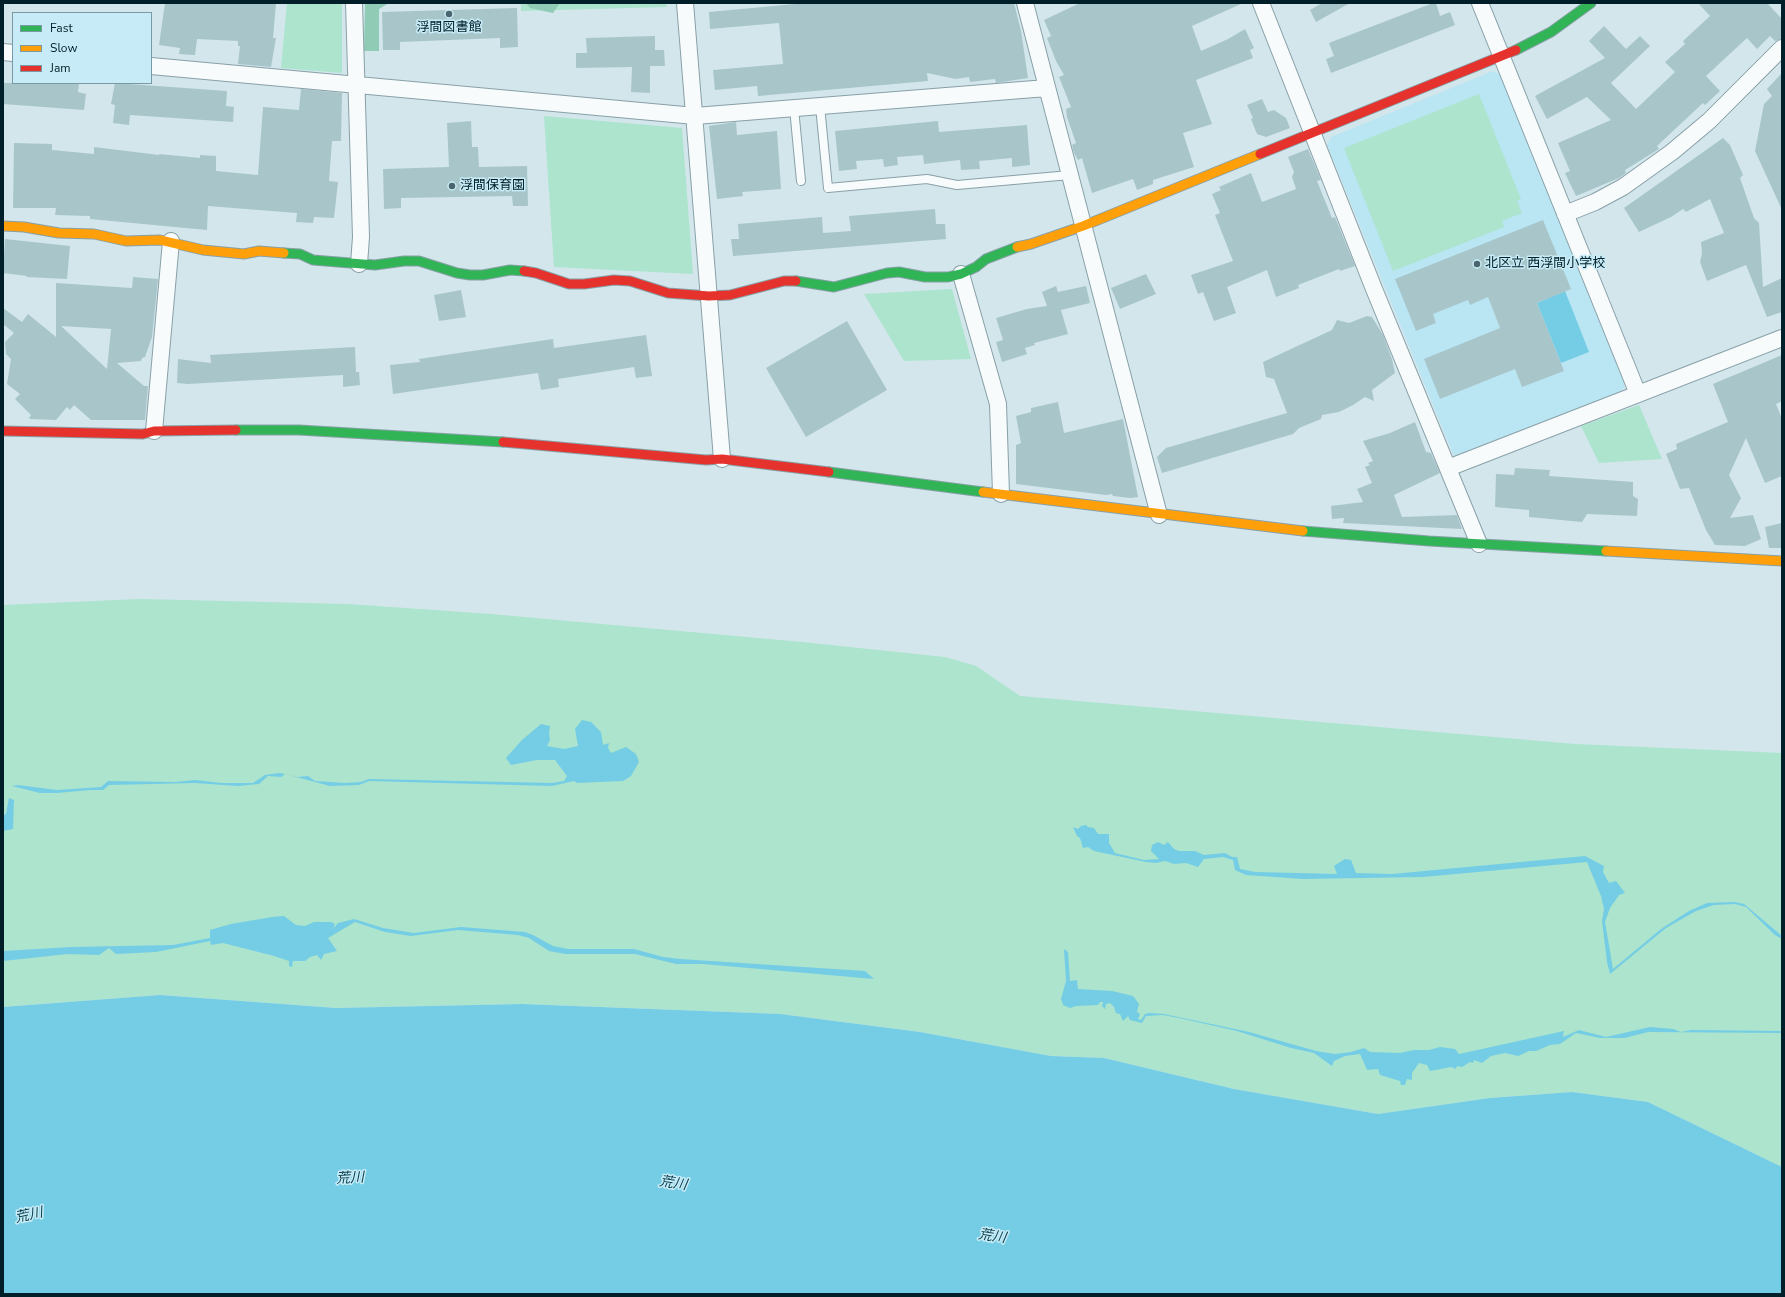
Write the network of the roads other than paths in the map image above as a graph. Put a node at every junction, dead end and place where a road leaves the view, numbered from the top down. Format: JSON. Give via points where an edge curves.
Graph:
{"nodes":[{"id":1,"x":354,"y":3,"type":"edge"},
{"id":2,"x":685,"y":3,"type":"edge"},
{"id":3,"x":1025,"y":3,"type":"edge"},
{"id":4,"x":1261,"y":3,"type":"edge"},
{"id":5,"x":1480,"y":3,"type":"edge"},
{"id":6,"x":1591,"y":3,"type":"edge"},
{"id":7,"x":1782,"y":48,"type":"edge"},
{"id":8,"x":1501,"y":56,"type":"junction"},
{"id":9,"x":152,"y":66,"type":"edge"},
{"id":10,"x":356,"y":85,"type":"junction"},
{"id":11,"x":1047,"y":88,"type":"junction"},
{"id":12,"x":820,"y":106,"type":"junction"},
{"id":13,"x":794,"y":108,"type":"junction"},
{"id":14,"x":695,"y":116,"type":"junction"},
{"id":15,"x":1313,"y":132,"type":"junction"},
{"id":16,"x":1070,"y":175,"type":"junction"},
{"id":17,"x":801,"y":181,"type":"dead end"},
{"id":18,"x":1565,"y":214,"type":"junction"},
{"id":19,"x":3,"y":226,"type":"edge"},
{"id":20,"x":1083,"y":226,"type":"junction"},
{"id":21,"x":171,"y":241,"type":"junction"},
{"id":22,"x":359,"y":264,"type":"junction"},
{"id":23,"x":961,"y":274,"type":"junction"},
{"id":24,"x":709,"y":296,"type":"junction"},
{"id":25,"x":1782,"y":338,"type":"edge"},
{"id":26,"x":1638,"y":394,"type":"junction"},
{"id":27,"x":3,"y":431,"type":"edge"},
{"id":28,"x":154,"y":432,"type":"junction"},
{"id":29,"x":722,"y":459,"type":"junction"},
{"id":30,"x":1448,"y":468,"type":"junction"},
{"id":31,"x":1001,"y":494,"type":"junction"},
{"id":32,"x":1159,"y":514,"type":"junction"},
{"id":33,"x":1479,"y":544,"type":"junction"},
{"id":34,"x":1782,"y":561,"type":"edge"}],
"edges":[{"from":1,"to":10,"type":"street"},
{"from":2,"to":14,"type":"street"},
{"from":3,"to":11,"type":"street"},
{"from":4,"to":15,"type":"street"},
{"from":5,"to":8,"type":"street"},
{"from":6,"to":8,"type":"street","via":[[1551,32]]},
{"from":7,"to":18,"type":"street","via":[[1709,121],[1672,152],[1623,188]]},
{"from":8,"to":15,"type":"street"},
{"from":8,"to":18,"type":"street"},
{"from":9,"to":10,"type":"street"},
{"from":10,"to":14,"type":"street"},
{"from":10,"to":22,"type":"street","via":[[361,238]]},
{"from":11,"to":12,"type":"street"},
{"from":11,"to":16,"type":"street"},
{"from":12,"to":13,"type":"street"},
{"from":12,"to":16,"type":"lane","via":[[828,188],[927,179],[958,185]]},
{"from":13,"to":14,"type":"street"},
{"from":13,"to":17,"type":"lane"},
{"from":14,"to":24,"type":"street"},
{"from":15,"to":20,"type":"street"},
{"from":15,"to":30,"type":"street"},
{"from":16,"to":20,"type":"street"},
{"from":18,"to":26,"type":"street"},
{"from":19,"to":21,"type":"street","via":[[59,233],[94,234],[126,241]]},
{"from":20,"to":23,"type":"street","via":[[986,259]]},
{"from":20,"to":32,"type":"street"},
{"from":21,"to":22,"type":"street","via":[[203,250],[244,254],[259,251],[300,254],[313,260]]},
{"from":21,"to":28,"type":"street"},
{"from":22,"to":24,"type":"street","via":[[419,261],[470,275],[523,271],[569,284],[614,280],[643,284],[668,293]]},
{"from":23,"to":24,"type":"street","via":[[937,278],[899,272],[887,273],[834,286],[784,281],[744,292]]},
{"from":23,"to":31,"type":"street","via":[[998,404]]},
{"from":24,"to":29,"type":"street"},
{"from":25,"to":26,"type":"street"},
{"from":26,"to":30,"type":"street"},
{"from":27,"to":28,"type":"street","via":[[143,434]]},
{"from":28,"to":29,"type":"street","via":[[299,430],[510,442],[706,460]]},
{"from":29,"to":31,"type":"street"},
{"from":30,"to":33,"type":"street"},
{"from":31,"to":32,"type":"street"},
{"from":32,"to":33,"type":"street","via":[[1324,534]]},
{"from":33,"to":34,"type":"street"}]}
